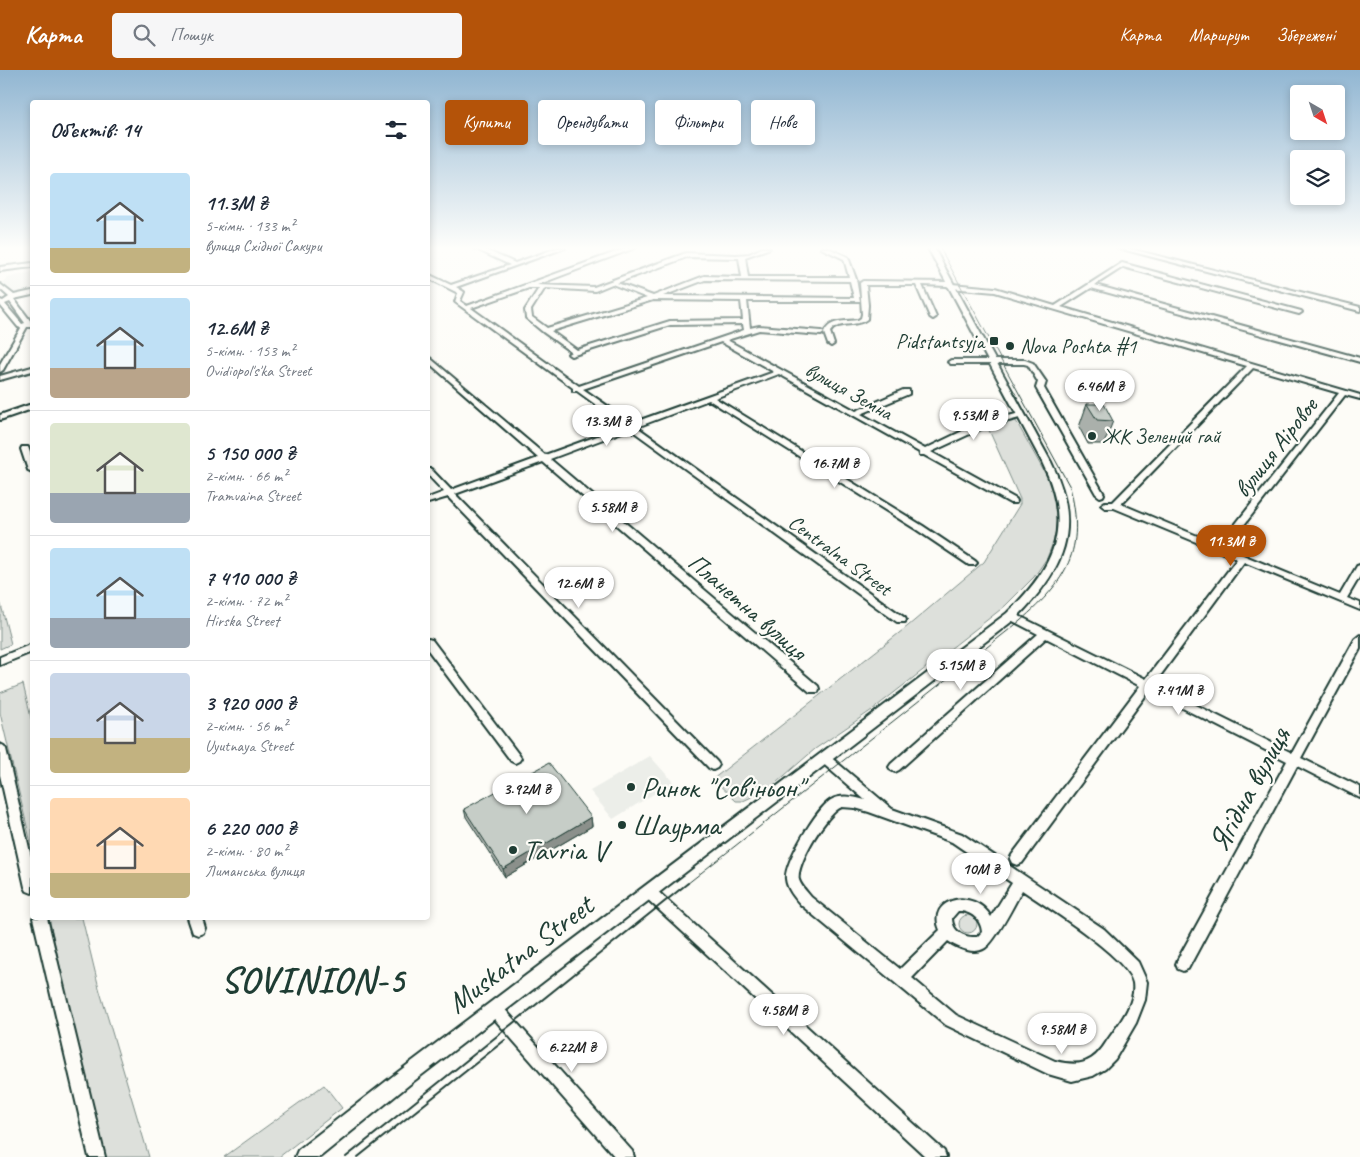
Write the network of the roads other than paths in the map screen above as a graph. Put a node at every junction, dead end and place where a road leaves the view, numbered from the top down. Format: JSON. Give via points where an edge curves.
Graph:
{"nodes":[{"id":1,"x":6,"y":299,"type":"edge"},
{"id":2,"x":458,"y":299,"type":"edge"},
{"id":3,"x":493,"y":299,"type":"edge"},
{"id":4,"x":535,"y":299,"type":"edge"},
{"id":5,"x":651,"y":299,"type":"edge"},
{"id":6,"x":719,"y":299,"type":"edge"},
{"id":7,"x":744,"y":299,"type":"junction"},
{"id":8,"x":858,"y":299,"type":"edge"},
{"id":9,"x":864,"y":299,"type":"edge"},
{"id":10,"x":925,"y":299,"type":"edge"},
{"id":11,"x":957,"y":299,"type":"edge"},
{"id":12,"x":1025,"y":299,"type":"edge"},
{"id":13,"x":1070,"y":299,"type":"edge"},
{"id":14,"x":1136,"y":299,"type":"edge"},
{"id":15,"x":1249,"y":299,"type":"edge"},
{"id":16,"x":1320,"y":299,"type":"edge"},
{"id":17,"x":466,"y":308,"type":"junction"},
{"id":18,"x":1056,"y":308,"type":"junction"},
{"id":19,"x":1360,"y":309,"type":"edge"},
{"id":20,"x":8,"y":312,"type":"junction"},
{"id":21,"x":1299,"y":312,"type":"dead end"},
{"id":22,"x":0,"y":314,"type":"edge"},
{"id":23,"x":934,"y":317,"type":"dead end"},
{"id":24,"x":745,"y":322,"type":"junction"},
{"id":25,"x":29,"y":325,"type":"edge"},
{"id":26,"x":545,"y":331,"type":"junction"},
{"id":27,"x":747,"y":331,"type":"junction"},
{"id":28,"x":821,"y":333,"type":"dead end"},
{"id":29,"x":722,"y":340,"type":"junction"},
{"id":30,"x":831,"y":344,"type":"dead end"},
{"id":31,"x":1360,"y":360,"type":"edge"},
{"id":32,"x":430,"y":361,"type":"edge"},
{"id":33,"x":951,"y":362,"type":"dead end"},
{"id":34,"x":992,"y":362,"type":"junction"},
{"id":35,"x":1252,"y":365,"type":"junction"},
{"id":36,"x":0,"y":370,"type":"edge"},
{"id":37,"x":30,"y":370,"type":"edge"},
{"id":38,"x":779,"y":372,"type":"junction"},
{"id":39,"x":0,"y":378,"type":"edge"},
{"id":40,"x":576,"y":389,"type":"junction"},
{"id":41,"x":906,"y":392,"type":"dead end"},
{"id":42,"x":1343,"y":392,"type":"junction"},
{"id":43,"x":709,"y":397,"type":"junction"},
{"id":44,"x":1360,"y":397,"type":"edge"},
{"id":45,"x":30,"y":408,"type":"edge"},
{"id":46,"x":855,"y":414,"type":"junction"},
{"id":47,"x":1020,"y":414,"type":"junction"},
{"id":48,"x":0,"y":418,"type":"edge"},
{"id":49,"x":630,"y":426,"type":"junction"},
{"id":50,"x":25,"y":449,"type":"dead end"},
{"id":51,"x":923,"y":453,"type":"junction"},
{"id":52,"x":544,"y":458,"type":"junction"},
{"id":53,"x":30,"y":464,"type":"edge"},
{"id":54,"x":430,"y":473,"type":"edge"},
{"id":55,"x":449,"y":493,"type":"junction"},
{"id":56,"x":1100,"y":494,"type":"dead end"},
{"id":57,"x":430,"y":500,"type":"edge"},
{"id":58,"x":1013,"y":501,"type":"dead end"},
{"id":59,"x":1220,"y":550,"type":"junction"},
{"id":60,"x":1242,"y":559,"type":"junction"},
{"id":61,"x":972,"y":563,"type":"dead end"},
{"id":62,"x":1360,"y":568,"type":"edge"},
{"id":63,"x":1342,"y":599,"type":"junction"},
{"id":64,"x":1360,"y":607,"type":"edge"},
{"id":65,"x":1010,"y":616,"type":"junction"},
{"id":66,"x":901,"y":620,"type":"dead end"},
{"id":67,"x":1044,"y":634,"type":"junction"},
{"id":68,"x":1360,"y":639,"type":"edge"},
{"id":69,"x":430,"y":646,"type":"edge"},
{"id":70,"x":30,"y":649,"type":"edge"},
{"id":71,"x":0,"y":661,"type":"edge"},
{"id":72,"x":1147,"y":686,"type":"junction"},
{"id":73,"x":814,"y":690,"type":"dead end"},
{"id":74,"x":0,"y":749,"type":"edge"},
{"id":75,"x":515,"y":758,"type":"dead end"},
{"id":76,"x":824,"y":758,"type":"junction"},
{"id":77,"x":1294,"y":760,"type":"junction"},
{"id":78,"x":713,"y":765,"type":"dead end"},
{"id":79,"x":895,"y":767,"type":"dead end"},
{"id":80,"x":1360,"y":793,"type":"edge"},
{"id":81,"x":888,"y":813,"type":"junction"},
{"id":82,"x":1018,"y":859,"type":"dead end"},
{"id":83,"x":30,"y":878,"type":"edge"},
{"id":84,"x":1020,"y":881,"type":"junction"},
{"id":85,"x":649,"y":892,"type":"junction"},
{"id":86,"x":40,"y":920,"type":"edge"},
{"id":87,"x":948,"y":932,"type":"junction"},
{"id":88,"x":989,"y":934,"type":"junction"},
{"id":89,"x":1183,"y":964,"type":"dead end"},
{"id":90,"x":901,"y":979,"type":"junction"},
{"id":91,"x":495,"y":1009,"type":"junction"},
{"id":92,"x":310,"y":1155,"type":"edge"},
{"id":93,"x":97,"y":1157,"type":"edge"},
{"id":94,"x":626,"y":1157,"type":"edge"},
{"id":95,"x":938,"y":1157,"type":"edge"}],
"edges":[{"from":1,"to":20,"type":"street"},
{"from":1,"to":25,"type":"street"},
{"from":2,"to":17,"type":"street","name":"Centralna Street"},
{"from":3,"to":17,"type":"street"},
{"from":4,"to":26,"type":"street","via":[[528,314]]},
{"from":5,"to":26,"type":"street"},
{"from":6,"to":7,"type":"street"},
{"from":7,"to":8,"type":"street"},
{"from":7,"to":24,"type":"street"},
{"from":9,"to":30,"type":"street","via":[[867,307],[864,319],[831,326],[827,332]]},
{"from":10,"to":23,"type":"street"},
{"from":11,"to":34,"type":"street","name":"Muskatna Street"},
{"from":12,"to":18,"type":"street"},
{"from":13,"to":18,"type":"street"},
{"from":14,"to":31,"type":"street"},
{"from":15,"to":21,"type":"street"},
{"from":16,"to":19,"type":"street"},
{"from":17,"to":40,"type":"street","name":"Centralna Street"},
{"from":18,"to":35,"type":"street"},
{"from":20,"to":22,"type":"street"},
{"from":20,"to":25,"type":"street","via":[[20,326]]},
{"from":24,"to":26,"type":"street","via":[[670,323],[573,353]]},
{"from":24,"to":27,"type":"street"},
{"from":25,"to":36,"type":"street"},
{"from":27,"to":28,"type":"street","via":[[759,328]]},
{"from":27,"to":29,"type":"street"},
{"from":29,"to":38,"type":"street","name":"вулиця Земна"},
{"from":29,"to":40,"type":"street"},
{"from":32,"to":52,"type":"street","name":"Планетна вулиця"},
{"from":33,"to":34,"type":"street"},
{"from":34,"to":47,"type":"street","name":"Muskatna Street"},
{"from":34,"to":56,"type":"street","via":[[1031,364],[1042,382],[1040,388]]},
{"from":35,"to":42,"type":"street"},
{"from":35,"to":59,"type":"street","via":[[1110,505]]},
{"from":37,"to":39,"type":"street"},
{"from":38,"to":43,"type":"street"},
{"from":38,"to":46,"type":"street","name":"вулиця Земна"},
{"from":40,"to":49,"type":"street","name":"Centralna Street"},
{"from":41,"to":46,"type":"street"},
{"from":42,"to":44,"type":"street"},
{"from":42,"to":59,"type":"street","name":"вулиця Аіровое"},
{"from":43,"to":49,"type":"street"},
{"from":43,"to":61,"type":"street"},
{"from":45,"to":48,"type":"street"},
{"from":46,"to":51,"type":"street","name":"вулиця Земна"},
{"from":47,"to":51,"type":"street","via":[[980,426]]},
{"from":47,"to":65,"type":"street","name":"Muskatna Street","via":[[1056,486],[1063,510],[1054,561],[1032,596]]},
{"from":49,"to":52,"type":"street"},
{"from":49,"to":66,"type":"street","name":"Centralna Street"},
{"from":50,"to":53,"type":"street"},
{"from":51,"to":58,"type":"street","name":"вулиця Земна"},
{"from":52,"to":55,"type":"street"},
{"from":52,"to":73,"type":"street","name":"Планетна вулиця"},
{"from":54,"to":55,"type":"street"},
{"from":55,"to":57,"type":"street"},
{"from":55,"to":78,"type":"street"},
{"from":59,"to":60,"type":"street"},
{"from":60,"to":63,"type":"street"},
{"from":60,"to":72,"type":"street"},
{"from":62,"to":63,"type":"street"},
{"from":63,"to":64,"type":"street"},
{"from":65,"to":67,"type":"street"},
{"from":65,"to":76,"type":"street","name":"Muskatna Street"},
{"from":67,"to":72,"type":"street"},
{"from":67,"to":79,"type":"street"},
{"from":68,"to":77,"type":"street","name":"Ягідна вулиця"},
{"from":69,"to":75,"type":"street"},
{"from":70,"to":71,"type":"street"},
{"from":72,"to":77,"type":"street"},
{"from":72,"to":82,"type":"street"},
{"from":74,"to":83,"type":"street"},
{"from":76,"to":81,"type":"street"},
{"from":76,"to":85,"type":"street","name":"Muskatna Street"},
{"from":77,"to":80,"type":"street"},
{"from":77,"to":89,"type":"street","name":"Ягідна вулиця"},
{"from":81,"to":84,"type":"street","via":[[957,838]]},
{"from":81,"to":90,"type":"street","via":[[848,801],[835,803],[826,809],[798,856],[792,879],[806,901]]},
{"from":84,"to":88,"type":"street"},
{"from":84,"to":90,"type":"street","via":[[1100,934],[1128,961],[1140,982],[1131,1018],[1110,1053],[1099,1063],[1072,1073],[1054,1068],[951,1020]]},
{"from":85,"to":91,"type":"street","name":"Muskatna Street"},
{"from":85,"to":95,"type":"street"},
{"from":86,"to":93,"type":"street"},
{"from":87,"to":88,"type":"street","via":[[967,945],[981,943]]},
{"from":87,"to":88,"type":"street","via":[[946,912],[963,904],[983,914]]},
{"from":87,"to":90,"type":"street"},
{"from":91,"to":92,"type":"street","name":"Muskatna Street","via":[[387,1091]]},
{"from":91,"to":94,"type":"street"}]}
